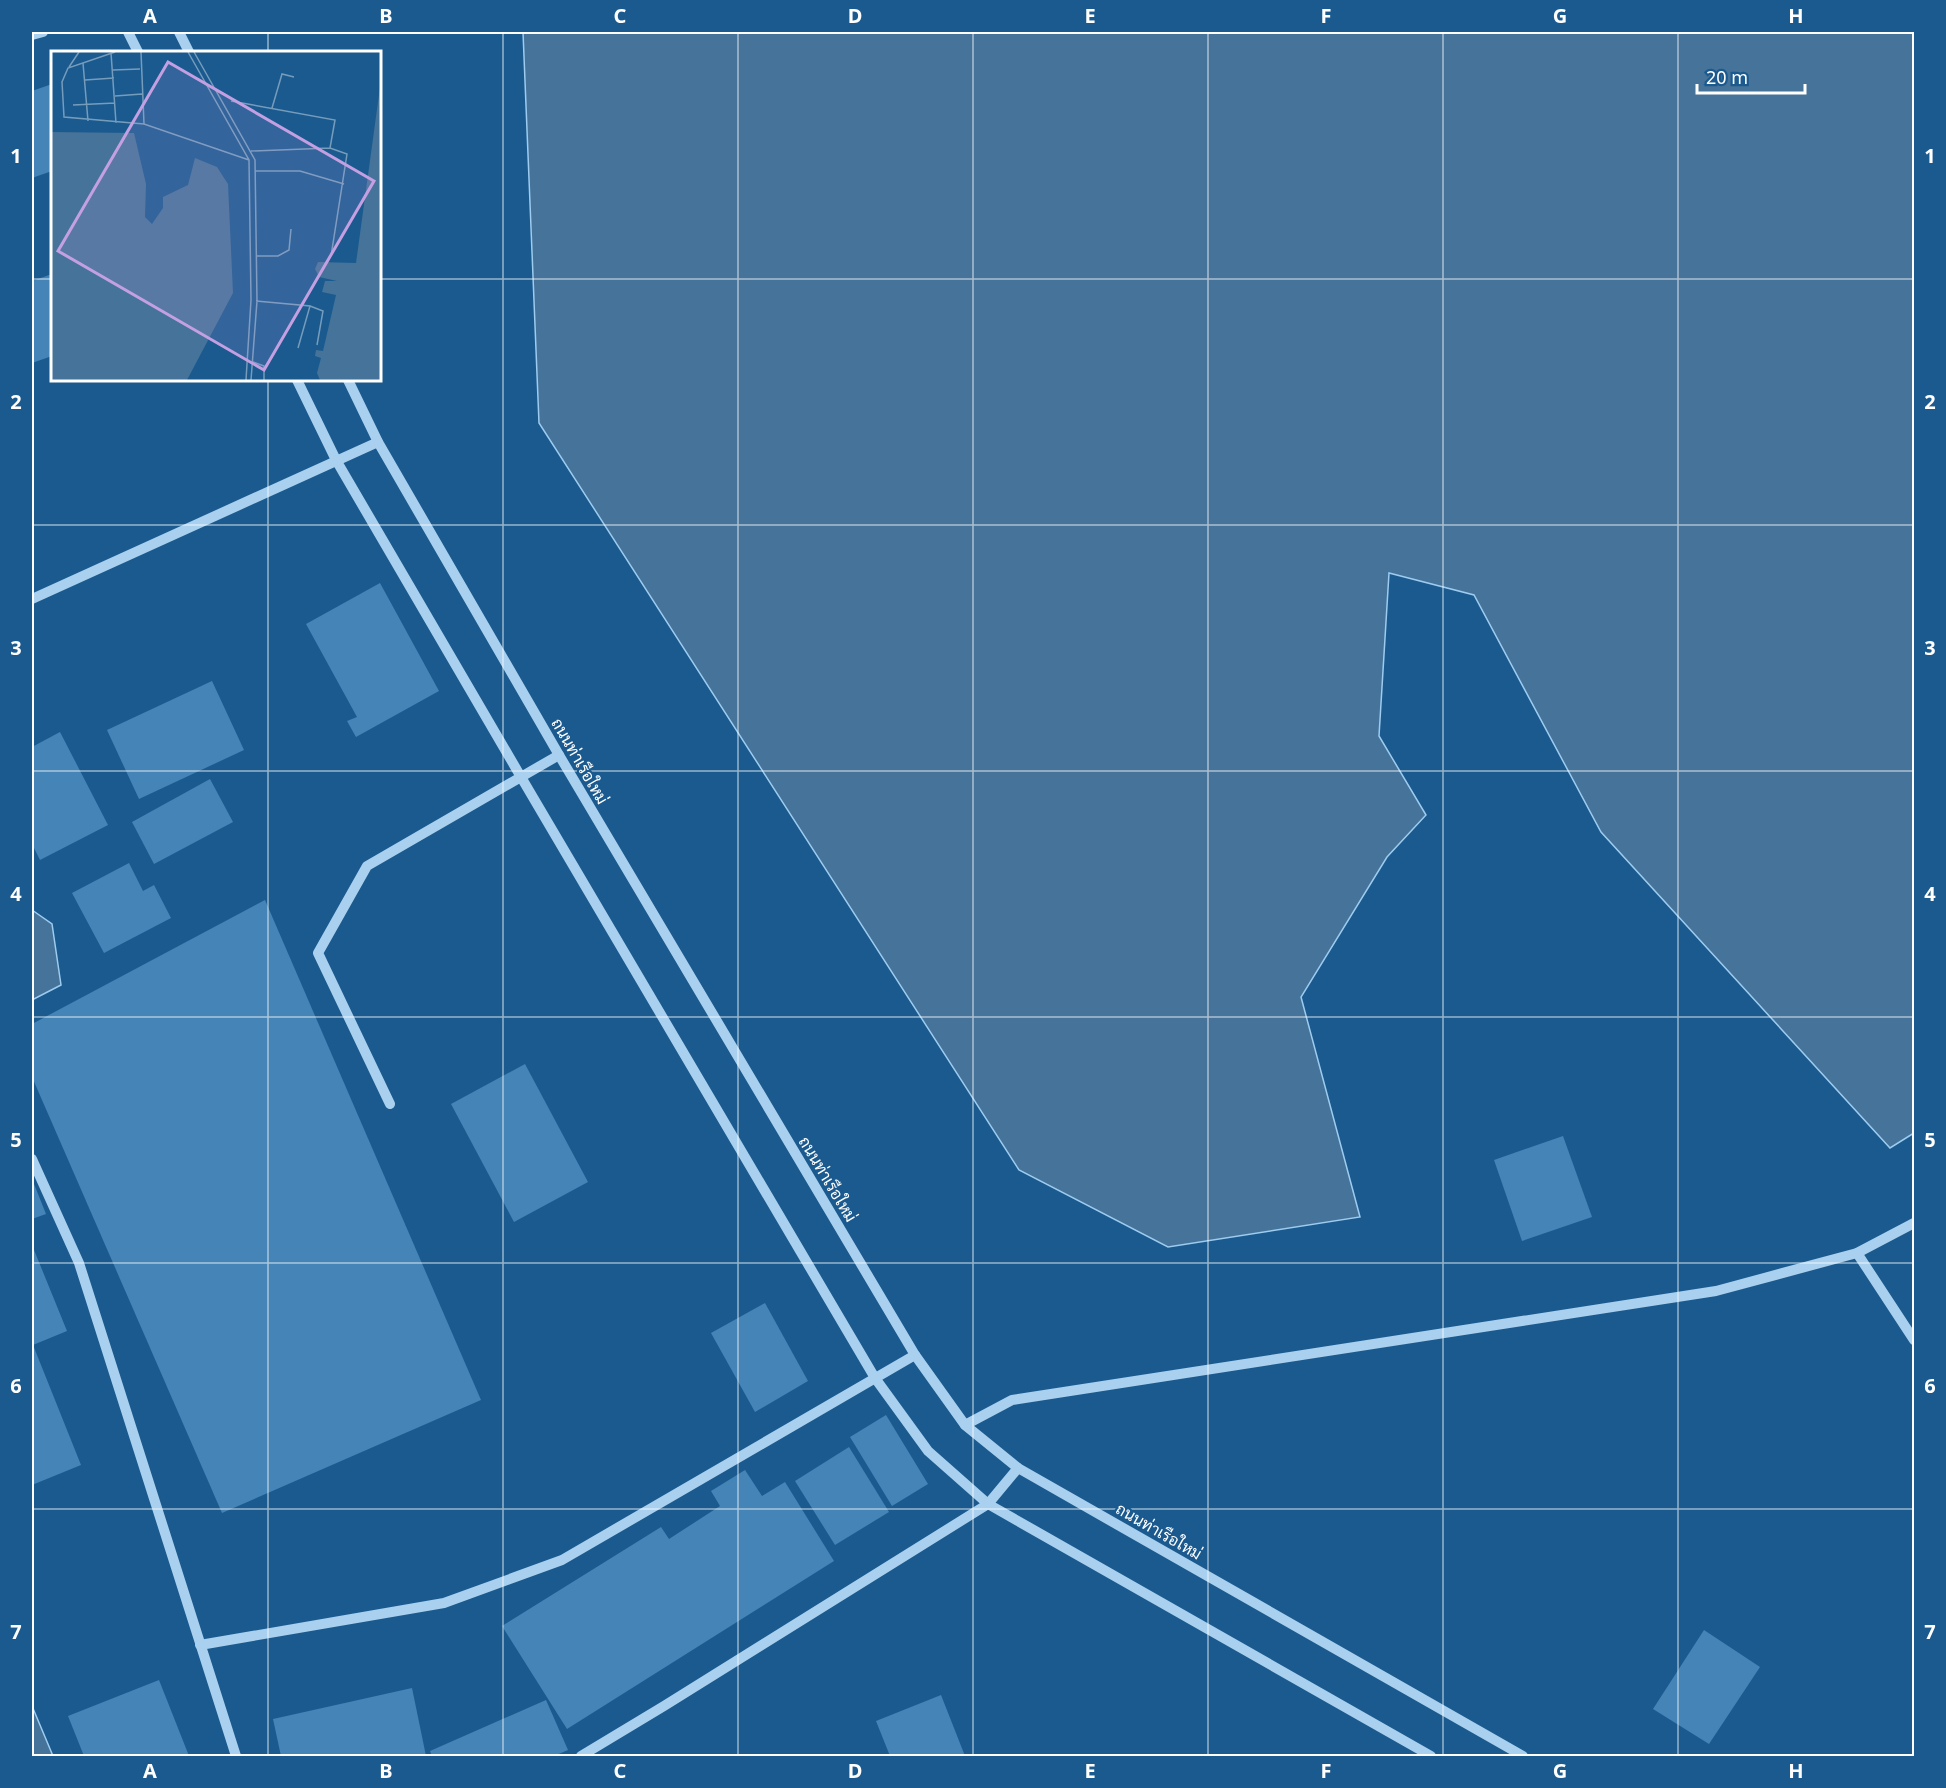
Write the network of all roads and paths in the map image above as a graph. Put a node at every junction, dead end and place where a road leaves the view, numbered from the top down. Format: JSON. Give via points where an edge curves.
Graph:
{"nodes":[{"id":1,"x":43,"y":32,"type":"edge"},
{"id":2,"x":128,"y":32,"type":"edge"},
{"id":3,"x":179,"y":32,"type":"edge"},
{"id":4,"x":32,"y":35,"type":"edge"},
{"id":5,"x":138,"y":51,"type":"edge"},
{"id":6,"x":188,"y":51,"type":"edge"},
{"id":7,"x":297,"y":381,"type":"edge"},
{"id":8,"x":348,"y":381,"type":"edge"},
{"id":9,"x":378,"y":442,"type":"junction"},
{"id":10,"x":336,"y":460,"type":"junction"},
{"id":11,"x":32,"y":599,"type":"edge"},
{"id":12,"x":559,"y":755,"type":"junction"},
{"id":13,"x":521,"y":777,"type":"junction"},
{"id":14,"x":390,"y":1104,"type":"dead end"},
{"id":15,"x":32,"y":1159,"type":"edge"},
{"id":16,"x":1914,"y":1223,"type":"edge"},
{"id":17,"x":1857,"y":1253,"type":"junction"},
{"id":18,"x":1914,"y":1340,"type":"edge"},
{"id":19,"x":915,"y":1355,"type":"junction"},
{"id":20,"x":875,"y":1378,"type":"junction"},
{"id":21,"x":965,"y":1425,"type":"junction"},
{"id":22,"x":1018,"y":1468,"type":"junction"},
{"id":23,"x":988,"y":1504,"type":"junction"},
{"id":24,"x":200,"y":1645,"type":"junction"},
{"id":25,"x":236,"y":1756,"type":"edge"},
{"id":26,"x":581,"y":1756,"type":"edge"},
{"id":27,"x":1431,"y":1756,"type":"edge"},
{"id":28,"x":1523,"y":1756,"type":"edge"}],
"edges":[{"from":1,"to":4,"type":"street"},
{"from":2,"to":5,"type":"street"},
{"from":3,"to":6,"type":"street"},
{"from":7,"to":10,"type":"street"},
{"from":8,"to":9,"type":"street","name":"ถนนท่าเรือใหม่"},
{"from":9,"to":10,"type":"street"},
{"from":9,"to":12,"type":"street","name":"ถนนท่าเรือใหม่"},
{"from":10,"to":11,"type":"street"},
{"from":10,"to":13,"type":"street"},
{"from":12,"to":13,"type":"street"},
{"from":12,"to":19,"type":"street","name":"ถนนท่าเรือใหม่"},
{"from":13,"to":14,"type":"street","via":[[367,866],[318,953]]},
{"from":13,"to":20,"type":"street"},
{"from":15,"to":24,"type":"street","via":[[79,1263]]},
{"from":16,"to":17,"type":"street"},
{"from":17,"to":18,"type":"street"},
{"from":17,"to":21,"type":"street","via":[[1716,1291],[1012,1400]]},
{"from":19,"to":20,"type":"street"},
{"from":19,"to":21,"type":"street","name":"ถนนท่าเรือใหม่"},
{"from":20,"to":23,"type":"street","via":[[928,1451]]},
{"from":20,"to":24,"type":"street","via":[[562,1560],[444,1603]]},
{"from":21,"to":22,"type":"street","name":"ถนนท่าเรือใหม่"},
{"from":22,"to":23,"type":"street"},
{"from":22,"to":28,"type":"street","name":"ถนนท่าเรือใหม่"},
{"from":23,"to":26,"type":"street"},
{"from":23,"to":27,"type":"street"},
{"from":24,"to":25,"type":"street"}]}
